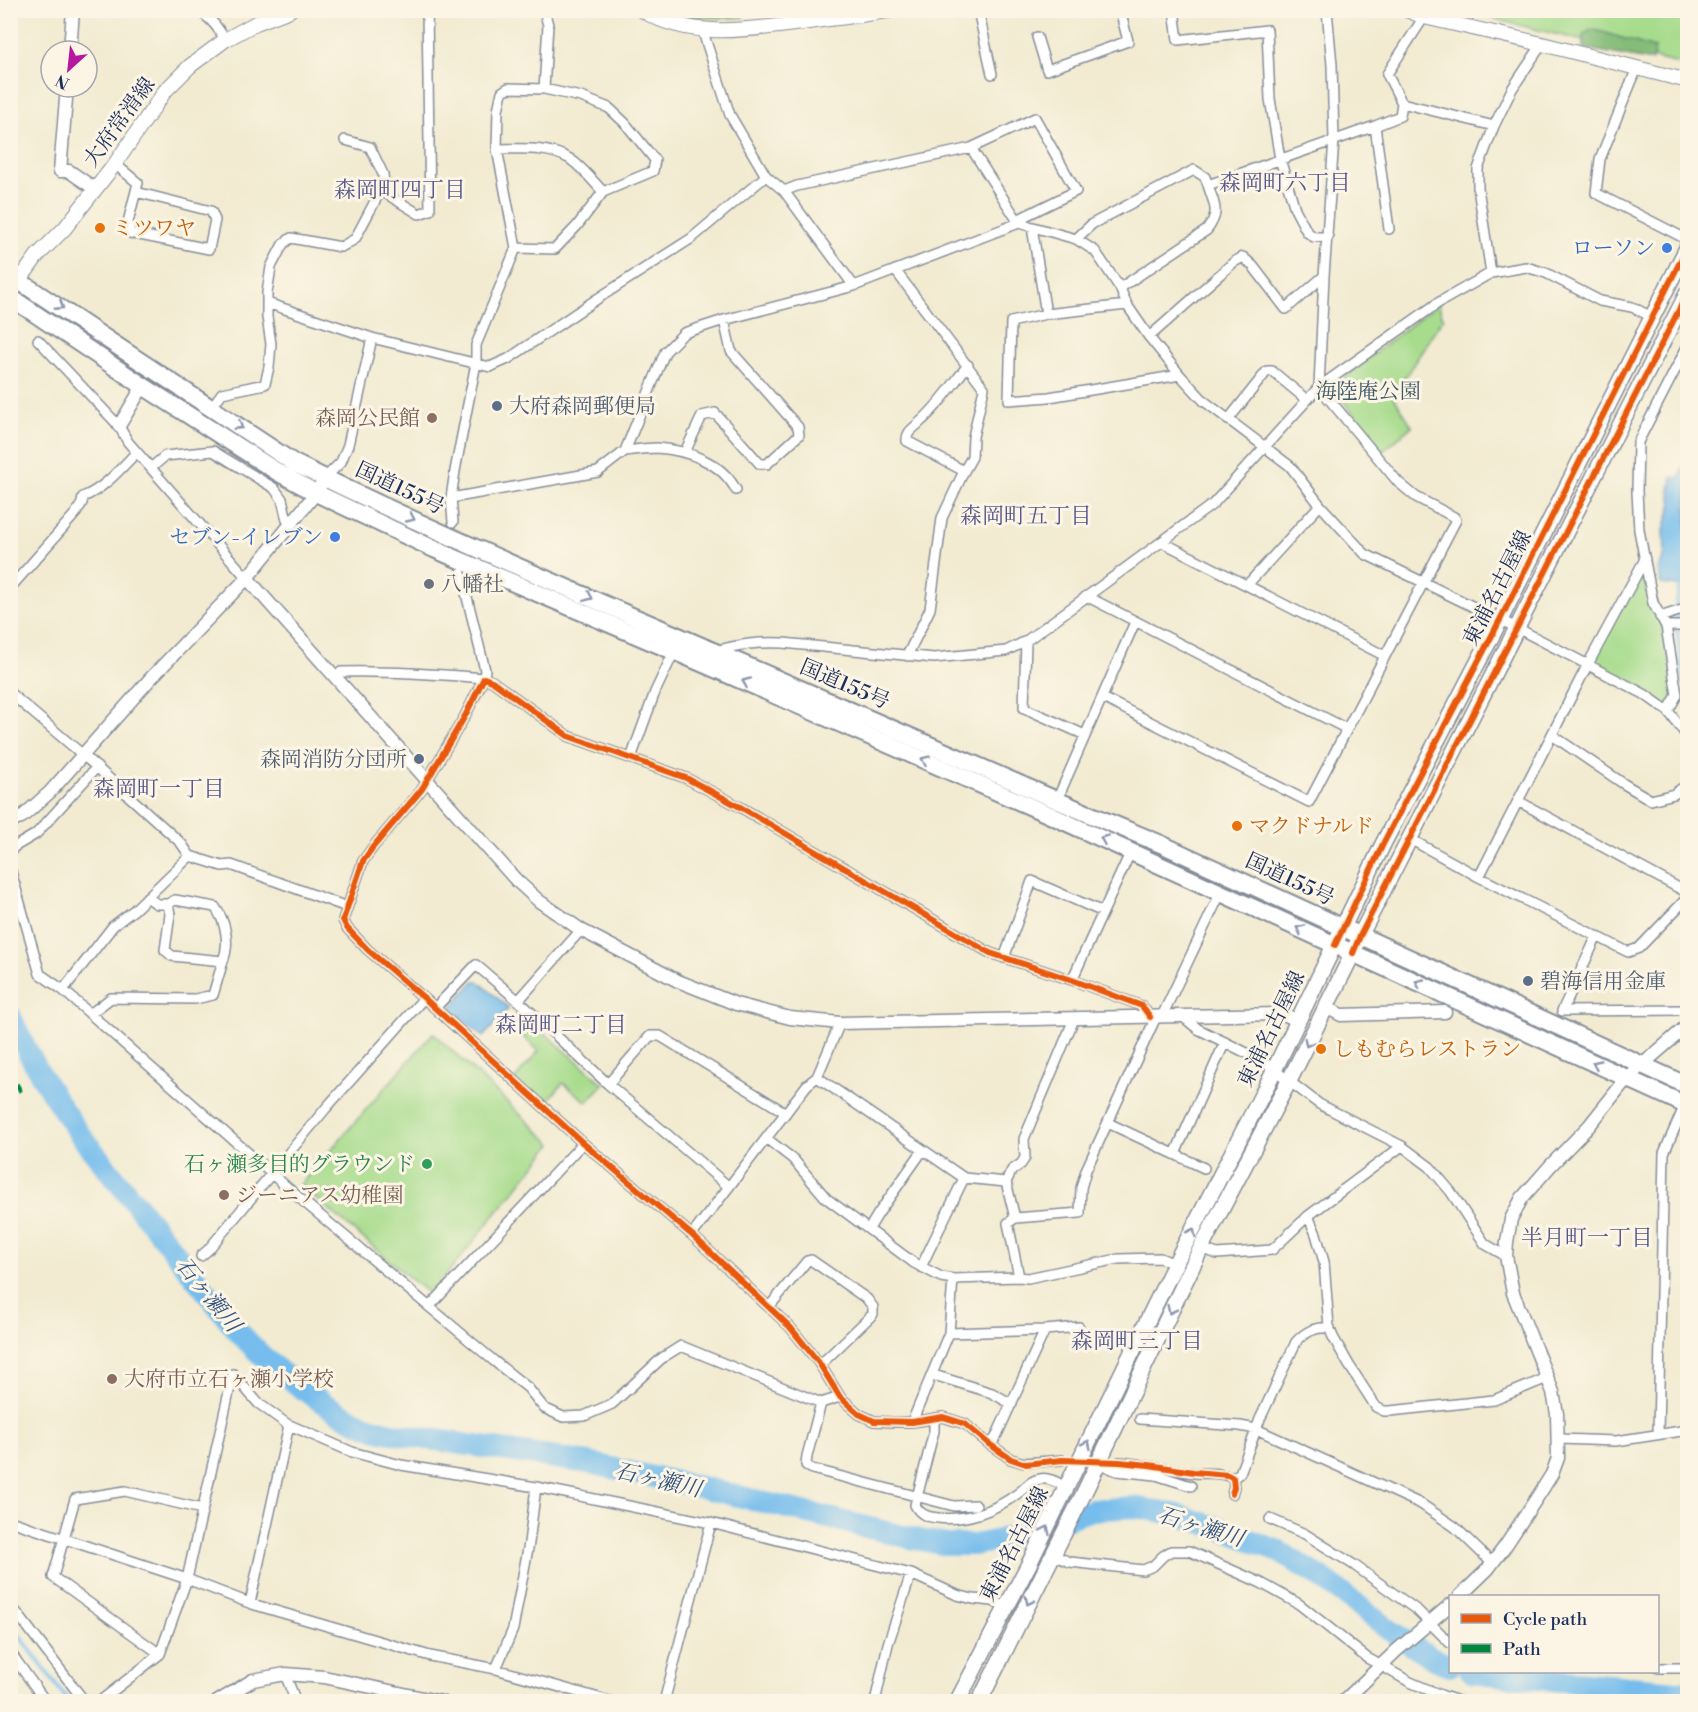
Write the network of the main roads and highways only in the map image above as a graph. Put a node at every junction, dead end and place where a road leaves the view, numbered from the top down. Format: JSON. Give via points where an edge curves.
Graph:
{"nodes":[{"id":1,"x":290,"y":10,"type":"edge"},
{"id":2,"x":642,"y":10,"type":"edge"},
{"id":3,"x":892,"y":10,"type":"edge"},
{"id":4,"x":1414,"y":13,"type":"edge"},
{"id":5,"x":1688,"y":81,"type":"edge"},
{"id":6,"x":1688,"y":246,"type":"edge"},
{"id":7,"x":13,"y":286,"type":"edge"},
{"id":8,"x":1688,"y":292,"type":"edge"},
{"id":9,"x":1343,"y":928,"type":"junction"},
{"id":10,"x":1360,"y":936,"type":"junction"},
{"id":11,"x":1335,"y":945,"type":"junction"},
{"id":12,"x":1353,"y":953,"type":"junction"},
{"id":13,"x":1688,"y":1086,"type":"edge"},
{"id":14,"x":1686,"y":1105,"type":"edge"},
{"id":15,"x":957,"y":1701,"type":"edge"},
{"id":16,"x":979,"y":1701,"type":"edge"}],
"edges":[{"from":1,"to":7,"type":"main road","name":"大府常滑線","via":[[225,40],[190,66],[165,91],[65,228]]},
{"from":2,"to":3,"type":"main road","via":[[660,21],[702,29],[767,27]]},
{"from":4,"to":5,"type":"main road"},
{"from":6,"to":9,"type":"main road","name":"東浦名古屋線"},
{"from":7,"to":9,"type":"highway","name":"国道155号","one_way":true,"via":[[324,478],[714,652],[1161,844]]},
{"from":11,"to":7,"type":"highway","name":"国道155号","one_way":true,"via":[[1131,851],[434,549],[316,493],[143,386]]},
{"from":8,"to":10,"type":"main road","name":"東浦名古屋線"},
{"from":9,"to":10,"type":"highway","name":"国道155号"},
{"from":9,"to":11,"type":"main road","name":"東浦名古屋線"},
{"from":10,"to":12,"type":"main road","name":"東浦名古屋線"},
{"from":10,"to":13,"type":"highway","name":"国道155号"},
{"from":11,"to":12,"type":"highway","name":"国道155号"},
{"from":15,"to":11,"type":"main road","name":"東浦名古屋線","one_way":true,"via":[[1030,1563]]},
{"from":14,"to":12,"type":"highway","name":"国道155号","one_way":true},
{"from":12,"to":16,"type":"main road","name":"東浦名古屋線","one_way":true,"via":[[1201,1248]]}]}
